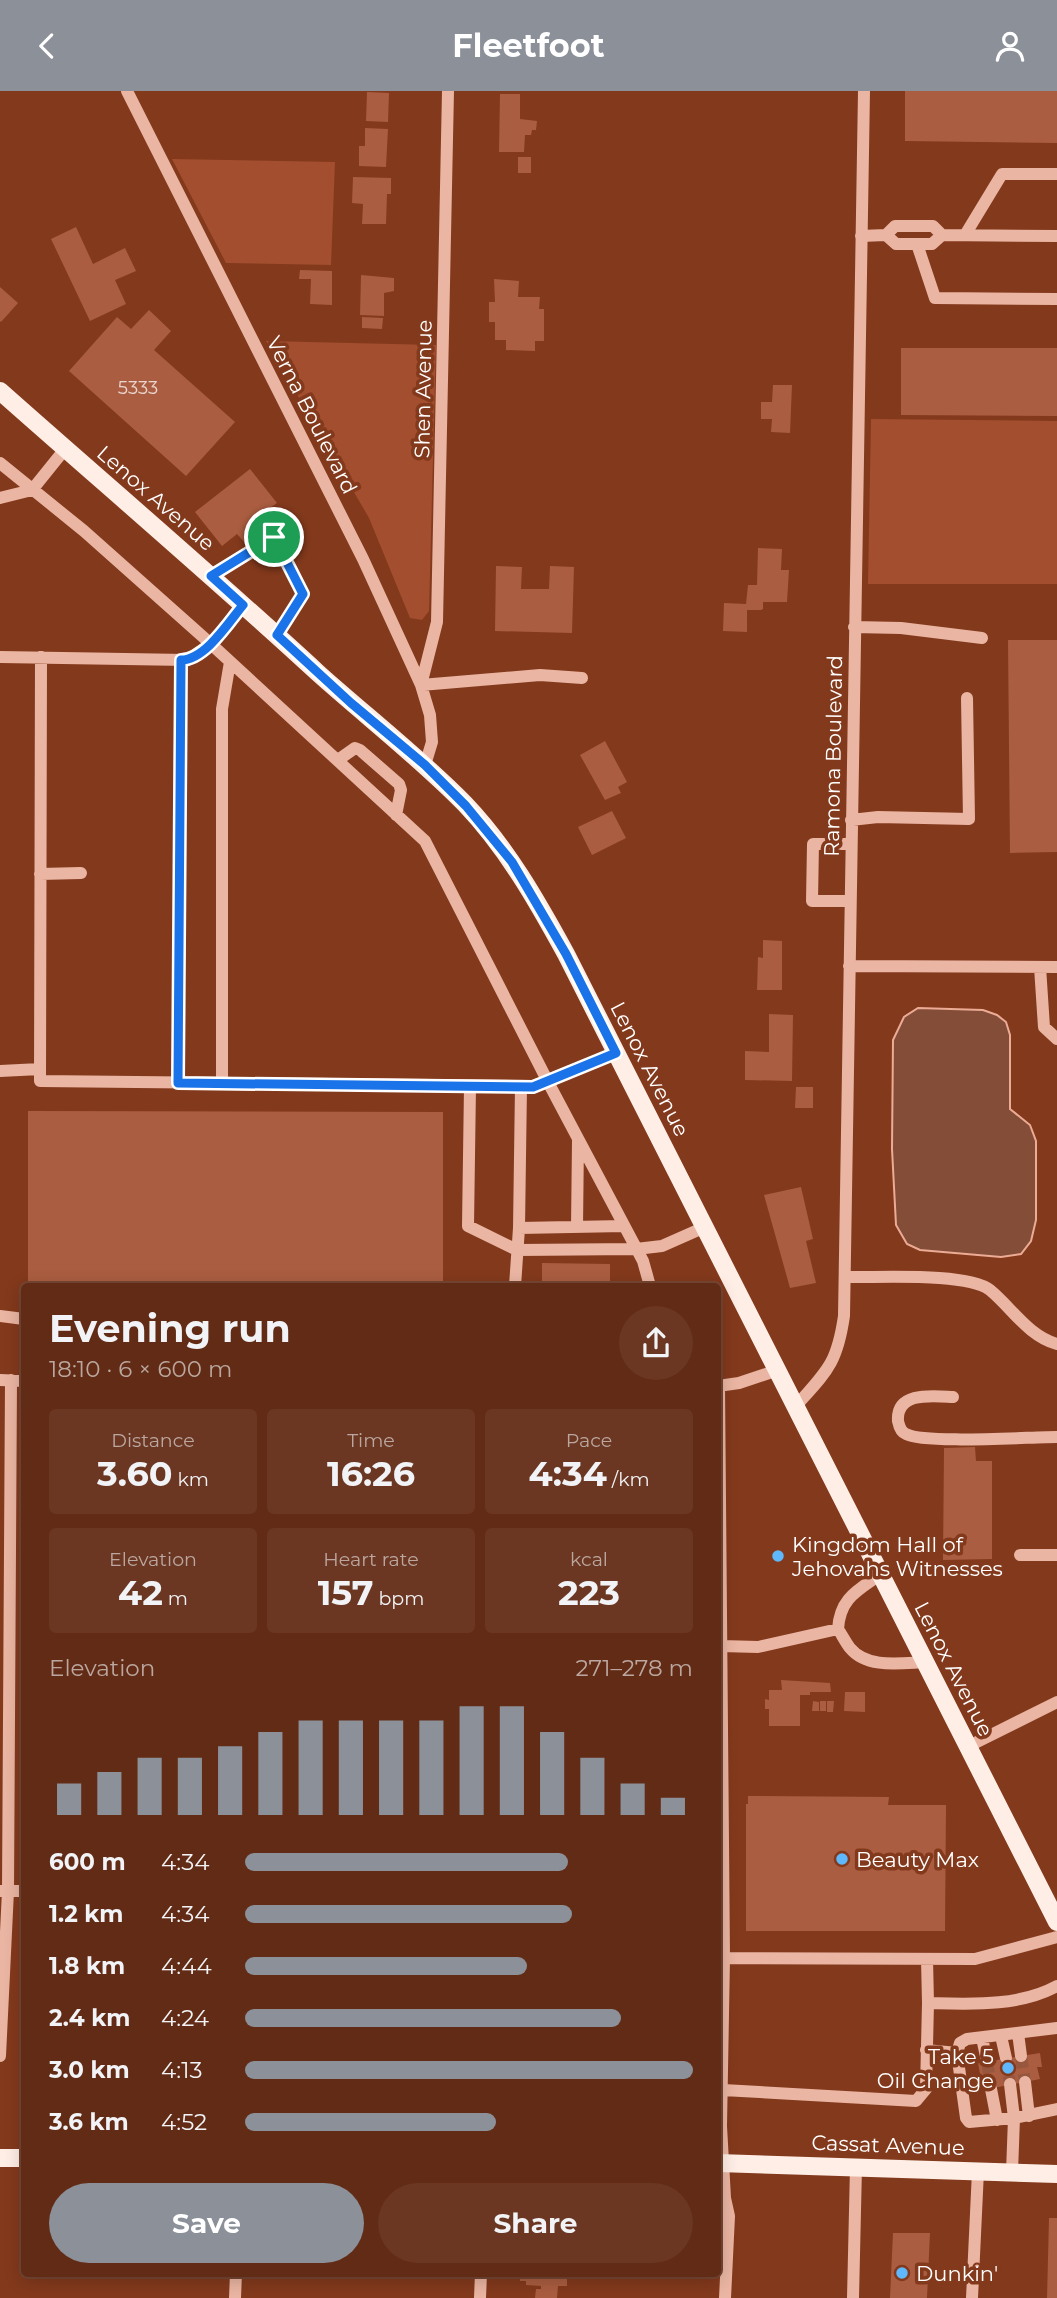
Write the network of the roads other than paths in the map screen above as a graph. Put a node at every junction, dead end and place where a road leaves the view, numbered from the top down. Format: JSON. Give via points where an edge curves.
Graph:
{"nodes":[{"id":1,"x":127,"y":91,"type":"edge"},
{"id":2,"x":448,"y":91,"type":"edge"},
{"id":3,"x":864,"y":91,"type":"edge"},
{"id":4,"x":1057,"y":174,"type":"edge"},
{"id":5,"x":942,"y":235,"type":"junction"},
{"id":6,"x":965,"y":235,"type":"junction"},
{"id":7,"x":861,"y":236,"type":"junction"},
{"id":8,"x":886,"y":236,"type":"junction"},
{"id":9,"x":1057,"y":236,"type":"edge"},
{"id":10,"x":917,"y":244,"type":"junction"},
{"id":11,"x":1057,"y":299,"type":"edge"},
{"id":12,"x":0,"y":391,"type":"edge"},
{"id":13,"x":65,"y":449,"type":"junction"},
{"id":14,"x":0,"y":463,"type":"edge"},
{"id":15,"x":32,"y":490,"type":"junction"},
{"id":16,"x":0,"y":498,"type":"edge"},
{"id":17,"x":211,"y":576,"type":"junction"},
{"id":18,"x":243,"y":605,"type":"junction"},
{"id":19,"x":854,"y":627,"type":"junction"},
{"id":20,"x":277,"y":635,"type":"junction"},
{"id":21,"x":982,"y":638,"type":"dead end"},
{"id":22,"x":211,"y":644,"type":"junction"},
{"id":23,"x":0,"y":657,"type":"edge"},
{"id":24,"x":41,"y":657,"type":"junction"},
{"id":25,"x":181,"y":660,"type":"junction"},
{"id":26,"x":230,"y":662,"type":"junction"},
{"id":27,"x":582,"y":678,"type":"dead end"},
{"id":28,"x":421,"y":685,"type":"junction"},
{"id":29,"x":967,"y":698,"type":"dead end"},
{"id":30,"x":338,"y":760,"type":"junction"},
{"id":31,"x":425,"y":765,"type":"junction"},
{"id":32,"x":396,"y":815,"type":"junction"},
{"id":33,"x":851,"y":820,"type":"junction"},
{"id":34,"x":851,"y":844,"type":"junction"},
{"id":35,"x":81,"y":873,"type":"dead end"},
{"id":36,"x":40,"y":874,"type":"junction"},
{"id":37,"x":850,"y":901,"type":"junction"},
{"id":38,"x":849,"y":966,"type":"junction"},
{"id":39,"x":1040,"y":967,"type":"junction"},
{"id":40,"x":1057,"y":967,"type":"edge"},
{"id":41,"x":1057,"y":1039,"type":"edge"},
{"id":42,"x":616,"y":1053,"type":"junction"},
{"id":43,"x":40,"y":1069,"type":"junction"},
{"id":44,"x":0,"y":1071,"type":"edge"},
{"id":45,"x":548,"y":1082,"type":"junction"},
{"id":46,"x":178,"y":1083,"type":"junction"},
{"id":47,"x":222,"y":1083,"type":"junction"},
{"id":48,"x":470,"y":1086,"type":"junction"},
{"id":49,"x":521,"y":1086,"type":"junction"},
{"id":50,"x":578,"y":1137,"type":"junction"},
{"id":51,"x":624,"y":1226,"type":"junction"},
{"id":52,"x":577,"y":1227,"type":"junction"},
{"id":53,"x":705,"y":1227,"type":"junction"},
{"id":54,"x":519,"y":1228,"type":"junction"},
{"id":55,"x":636,"y":1249,"type":"junction"},
{"id":56,"x":517,"y":1250,"type":"junction"},
{"id":57,"x":845,"y":1277,"type":"junction"},
{"id":58,"x":515,"y":1283,"type":"edge"},
{"id":59,"x":649,"y":1283,"type":"edge"},
{"id":60,"x":0,"y":1316,"type":"edge"},
{"id":61,"x":21,"y":1319,"type":"edge"},
{"id":62,"x":1057,"y":1344,"type":"edge"},
{"id":63,"x":778,"y":1370,"type":"junction"},
{"id":64,"x":5,"y":1380,"type":"edge"},
{"id":65,"x":721,"y":1386,"type":"edge"},
{"id":66,"x":953,"y":1397,"type":"dead end"},
{"id":67,"x":796,"y":1406,"type":"junction"},
{"id":68,"x":1057,"y":1437,"type":"edge"},
{"id":69,"x":1020,"y":1555,"type":"dead end"},
{"id":70,"x":1057,"y":1555,"type":"edge"},
{"id":71,"x":881,"y":1574,"type":"junction"},
{"id":72,"x":838,"y":1629,"type":"junction"},
{"id":73,"x":721,"y":1646,"type":"edge"},
{"id":74,"x":925,"y":1662,"type":"junction"},
{"id":75,"x":1057,"y":1702,"type":"edge"},
{"id":76,"x":967,"y":1747,"type":"junction"},
{"id":77,"x":4,"y":1891,"type":"edge"},
{"id":78,"x":721,"y":1909,"type":"edge"},
{"id":79,"x":1057,"y":1922,"type":"edge"},
{"id":80,"x":1057,"y":1937,"type":"edge"},
{"id":81,"x":724,"y":1958,"type":"junction"},
{"id":82,"x":927,"y":1959,"type":"junction"},
{"id":83,"x":1057,"y":1986,"type":"edge"},
{"id":84,"x":928,"y":2003,"type":"junction"},
{"id":85,"x":721,"y":2020,"type":"edge"},
{"id":86,"x":1057,"y":2028,"type":"edge"},
{"id":87,"x":1018,"y":2033,"type":"junction"},
{"id":88,"x":1001,"y":2035,"type":"junction"},
{"id":89,"x":982,"y":2038,"type":"junction"},
{"id":90,"x":926,"y":2050,"type":"junction"},
{"id":91,"x":957,"y":2053,"type":"junction"},
{"id":92,"x":0,"y":2056,"type":"edge"},
{"id":93,"x":1021,"y":2056,"type":"tunnel mouth"},
{"id":94,"x":721,"y":2057,"type":"edge"},
{"id":95,"x":1006,"y":2058,"type":"tunnel mouth"},
{"id":96,"x":987,"y":2061,"type":"tunnel mouth"},
{"id":97,"x":1025,"y":2082,"type":"tunnel mouth"},
{"id":98,"x":1010,"y":2084,"type":"tunnel mouth"},
{"id":99,"x":991,"y":2088,"type":"tunnel mouth"},
{"id":100,"x":723,"y":2090,"type":"junction"},
{"id":101,"x":1057,"y":2109,"type":"edge"},
{"id":102,"x":1029,"y":2116,"type":"junction"},
{"id":103,"x":1014,"y":2118,"type":"junction"},
{"id":104,"x":997,"y":2120,"type":"junction"},
{"id":105,"x":721,"y":2138,"type":"edge"},
{"id":106,"x":0,"y":2158,"type":"edge"},
{"id":107,"x":21,"y":2158,"type":"edge"},
{"id":108,"x":721,"y":2162,"type":"edge"},
{"id":109,"x":856,"y":2167,"type":"junction"},
{"id":110,"x":721,"y":2169,"type":"edge"},
{"id":111,"x":978,"y":2171,"type":"junction"},
{"id":112,"x":1012,"y":2172,"type":"junction"},
{"id":113,"x":1057,"y":2174,"type":"edge"},
{"id":114,"x":236,"y":2277,"type":"edge"},
{"id":115,"x":481,"y":2277,"type":"edge"},
{"id":116,"x":235,"y":2298,"type":"edge"},
{"id":117,"x":480,"y":2298,"type":"edge"},
{"id":118,"x":725,"y":2298,"type":"edge"},
{"id":119,"x":853,"y":2298,"type":"edge"},
{"id":120,"x":972,"y":2298,"type":"edge"}],
"edges":[{"from":1,"to":28,"type":"street","name":"Verna Boulevard","via":[[357,547]]},
{"from":2,"to":28,"type":"street","name":"Shen Avenue","via":[[438,622]]},
{"from":3,"to":7,"type":"street","name":"Ramona Boulevard"},
{"from":4,"to":6,"type":"street","via":[[1002,174]]},
{"from":5,"to":6,"type":"street"},
{"from":5,"to":8,"type":"street","via":[[933,226],[895,226]]},
{"from":5,"to":10,"type":"street","via":[[932,244]]},
{"from":6,"to":9,"type":"street"},
{"from":7,"to":8,"type":"street"},
{"from":7,"to":19,"type":"street","name":"Ramona Boulevard"},
{"from":8,"to":10,"type":"street","via":[[897,244]]},
{"from":10,"to":11,"type":"street","via":[[935,298]]},
{"from":12,"to":13,"type":"main road","name":"Lenox Avenue"},
{"from":13,"to":15,"type":"street"},
{"from":13,"to":17,"type":"main road","name":"Lenox Avenue"},
{"from":14,"to":15,"type":"street"},
{"from":15,"to":16,"type":"street"},
{"from":15,"to":22,"type":"street"},
{"from":17,"to":18,"type":"main road","name":"Lenox Avenue"},
{"from":17,"to":20,"type":"street","via":[[274,537],[303,594]]},
{"from":18,"to":20,"type":"main road","name":"Lenox Avenue"},
{"from":18,"to":22,"type":"street"},
{"from":19,"to":21,"type":"street"},
{"from":19,"to":33,"type":"street","name":"Ramona Boulevard"},
{"from":20,"to":31,"type":"main road","name":"Lenox Avenue"},
{"from":22,"to":25,"type":"street"},
{"from":22,"to":26,"type":"street"},
{"from":23,"to":24,"type":"street"},
{"from":24,"to":25,"type":"street"},
{"from":24,"to":36,"type":"street"},
{"from":25,"to":46,"type":"street"},
{"from":26,"to":30,"type":"street"},
{"from":26,"to":47,"type":"street","via":[[222,709]]},
{"from":27,"to":28,"type":"street","via":[[540,675]]},
{"from":28,"to":31,"type":"street","name":"Verna Boulevard","via":[[432,742]]},
{"from":29,"to":33,"type":"street","via":[[969,819]]},
{"from":30,"to":32,"type":"street"},
{"from":30,"to":32,"type":"street","via":[[355,748],[399,784]]},
{"from":31,"to":42,"type":"main road","name":"Lenox Avenue","via":[[512,862]]},
{"from":32,"to":45,"type":"street","via":[[425,841]]},
{"from":33,"to":34,"type":"street","name":"Ramona Boulevard"},
{"from":34,"to":37,"type":"street","name":"Ramona Boulevard"},
{"from":34,"to":37,"type":"street","via":[[813,844],[812,901]]},
{"from":35,"to":36,"type":"street"},
{"from":36,"to":43,"type":"street"},
{"from":37,"to":38,"type":"street","name":"Ramona Boulevard"},
{"from":38,"to":39,"type":"street"},
{"from":38,"to":57,"type":"street","name":"Ramona Boulevard"},
{"from":39,"to":40,"type":"street"},
{"from":39,"to":41,"type":"street","via":[[1044,1027]]},
{"from":42,"to":45,"type":"street"},
{"from":42,"to":53,"type":"main road","name":"Lenox Avenue"},
{"from":43,"to":44,"type":"street"},
{"from":43,"to":46,"type":"street","via":[[40,1081]]},
{"from":45,"to":49,"type":"street"},
{"from":45,"to":50,"type":"street"},
{"from":46,"to":47,"type":"street"},
{"from":47,"to":48,"type":"street"},
{"from":48,"to":49,"type":"street"},
{"from":48,"to":56,"type":"street","via":[[468,1226]]},
{"from":49,"to":54,"type":"street"},
{"from":50,"to":51,"type":"street"},
{"from":50,"to":52,"type":"street"},
{"from":51,"to":52,"type":"street"},
{"from":51,"to":55,"type":"street"},
{"from":52,"to":54,"type":"street"},
{"from":53,"to":55,"type":"street","via":[[662,1246]]},
{"from":53,"to":63,"type":"main road","name":"Lenox Avenue"},
{"from":54,"to":56,"type":"street"},
{"from":55,"to":56,"type":"street"},
{"from":55,"to":59,"type":"street"},
{"from":56,"to":58,"type":"street"},
{"from":57,"to":62,"type":"street","via":[[962,1279],[988,1288],[1033,1332]]},
{"from":57,"to":67,"type":"street","name":"Ramona Boulevard","via":[[841,1338],[834,1362]]},
{"from":60,"to":61,"type":"street"},
{"from":63,"to":65,"type":"street"},
{"from":63,"to":67,"type":"main road","name":"Lenox Avenue"},
{"from":64,"to":77,"type":"street"},
{"from":66,"to":68,"type":"street","via":[[914,1397],[904,1402],[900,1428],[906,1435],[930,1439]]},
{"from":67,"to":71,"type":"main road","name":"Lenox Avenue"},
{"from":69,"to":70,"type":"street"},
{"from":71,"to":72,"type":"street","via":[[844,1603]]},
{"from":71,"to":74,"type":"main road","name":"Lenox Avenue"},
{"from":72,"to":73,"type":"street","via":[[758,1647]]},
{"from":72,"to":74,"type":"street","via":[[852,1650],[867,1660]]},
{"from":74,"to":76,"type":"main road","name":"Lenox Avenue"},
{"from":75,"to":76,"type":"street"},
{"from":76,"to":79,"type":"main road","name":"Lenox Avenue"},
{"from":77,"to":92,"type":"street"},
{"from":78,"to":81,"type":"street"},
{"from":80,"to":82,"type":"street","via":[[975,1959]]},
{"from":81,"to":82,"type":"street"},
{"from":81,"to":85,"type":"street"},
{"from":82,"to":84,"type":"street"},
{"from":83,"to":84,"type":"street","via":[[1043,1994],[982,2004]]},
{"from":84,"to":90,"type":"street"},
{"from":86,"to":87,"type":"street"},
{"from":87,"to":88,"type":"street"},
{"from":87,"to":93,"type":"street"},
{"from":88,"to":89,"type":"street"},
{"from":88,"to":95,"type":"street"},
{"from":89,"to":91,"type":"street","via":[[960,2043]]},
{"from":89,"to":96,"type":"street"},
{"from":90,"to":91,"type":"street"},
{"from":90,"to":100,"type":"street","via":[[926,2089],[916,2101]]},
{"from":91,"to":104,"type":"street","via":[[966,2118],[972,2123]]},
{"from":94,"to":100,"type":"street"},
{"from":97,"to":102,"type":"street"},
{"from":98,"to":103,"type":"street"},
{"from":99,"to":104,"type":"street"},
{"from":100,"to":105,"type":"street"},
{"from":101,"to":102,"type":"street"},
{"from":102,"to":103,"type":"street"},
{"from":103,"to":104,"type":"street"},
{"from":103,"to":112,"type":"street"},
{"from":106,"to":107,"type":"main road"},
{"from":108,"to":109,"type":"main road","name":"Cassat Avenue"},
{"from":109,"to":111,"type":"main road","name":"Cassat Avenue"},
{"from":109,"to":119,"type":"street"},
{"from":110,"to":118,"type":"street","via":[[729,2216]]},
{"from":111,"to":112,"type":"main road","name":"Cassat Avenue"},
{"from":111,"to":120,"type":"street"},
{"from":112,"to":113,"type":"main road","name":"Cassat Avenue"},
{"from":114,"to":116,"type":"street"},
{"from":115,"to":117,"type":"street"}]}
